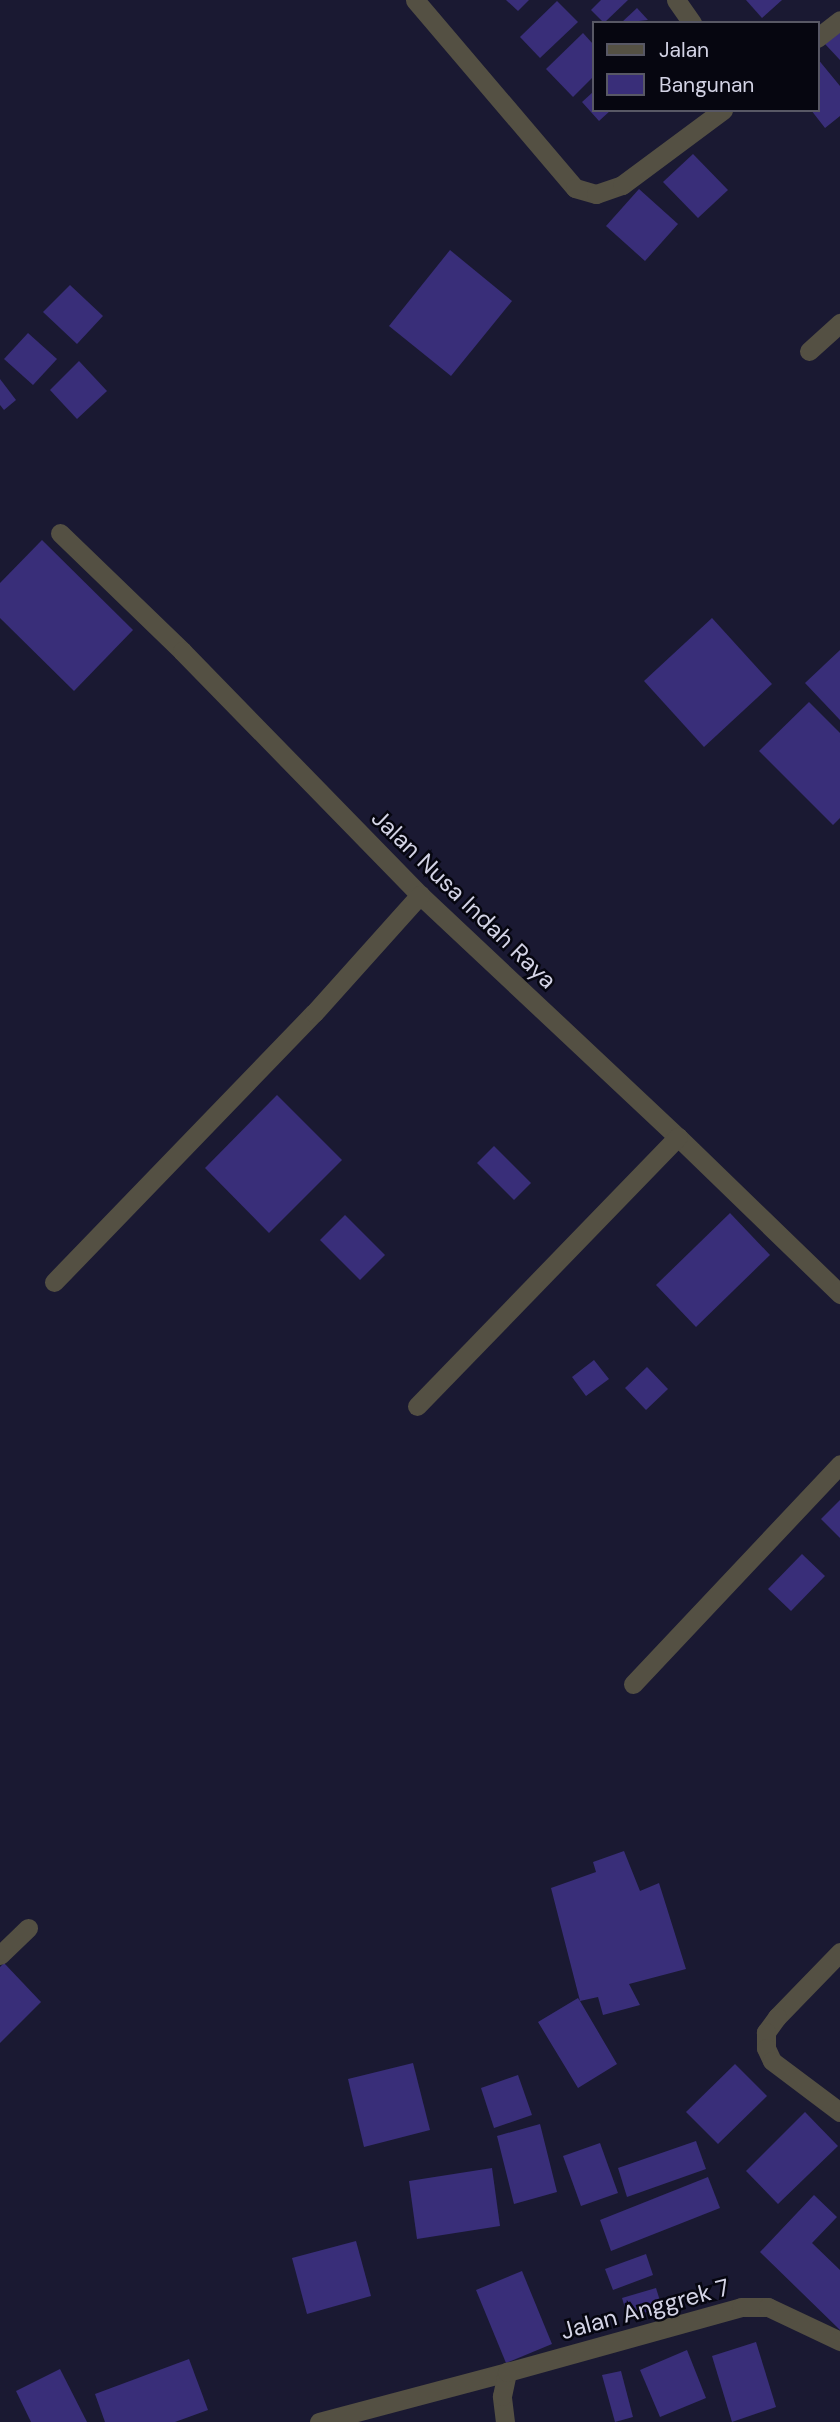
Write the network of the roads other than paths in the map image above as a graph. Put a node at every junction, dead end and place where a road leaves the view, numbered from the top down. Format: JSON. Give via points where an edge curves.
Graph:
{"nodes":[{"id":1,"x":676,"y":0,"type":"edge"},
{"id":2,"x":412,"y":1,"type":"edge"},
{"id":3,"x":840,"y":20,"type":"edge"},
{"id":4,"x":691,"y":21,"type":"edge"},
{"id":5,"x":819,"y":36,"type":"edge"},
{"id":6,"x":720,"y":112,"type":"edge"},
{"id":7,"x":840,"y":323,"type":"edge"},
{"id":8,"x":809,"y":351,"type":"dead end"},
{"id":9,"x":60,"y":533,"type":"dead end"},
{"id":10,"x":420,"y":895,"type":"junction"},
{"id":11,"x":678,"y":1137,"type":"junction"},
{"id":12,"x":54,"y":1282,"type":"dead end"},
{"id":13,"x":840,"y":1294,"type":"edge"},
{"id":14,"x":417,"y":1406,"type":"dead end"},
{"id":15,"x":840,"y":1464,"type":"edge"},
{"id":16,"x":634,"y":1684,"type":"dead end"},
{"id":17,"x":28,"y":1928,"type":"dead end"},
{"id":18,"x":840,"y":1952,"type":"edge"},
{"id":19,"x":0,"y":1955,"type":"edge"},
{"id":20,"x":840,"y":2112,"type":"edge"},
{"id":21,"x":840,"y":2341,"type":"edge"},
{"id":22,"x":507,"y":2372,"type":"junction"},
{"id":23,"x":319,"y":2422,"type":"edge"},
{"id":24,"x":505,"y":2422,"type":"edge"}],
"edges":[{"from":1,"to":4,"type":"street"},
{"from":2,"to":6,"type":"street","via":[[575,188],[596,194],[622,185]]},
{"from":3,"to":5,"type":"street"},
{"from":7,"to":8,"type":"street"},
{"from":9,"to":10,"type":"street","name":"Jalan Nusa Indah Raya"},
{"from":10,"to":11,"type":"street","name":"Jalan Nusa Indah Raya"},
{"from":10,"to":12,"type":"street","via":[[314,1013]]},
{"from":11,"to":13,"type":"street","name":"Jalan Nusa Indah Raya"},
{"from":11,"to":14,"type":"street"},
{"from":15,"to":16,"type":"street"},
{"from":17,"to":19,"type":"street"},
{"from":18,"to":20,"type":"street","via":[[777,2017],[766,2032],[766,2048],[772,2061]]},
{"from":21,"to":22,"type":"street","name":"Jalan Anggrek 7","via":[[768,2307],[741,2307]]},
{"from":22,"to":23,"type":"street","name":"Jalan Anggrek 7"},
{"from":22,"to":24,"type":"street","via":[[502,2396]]}]}
